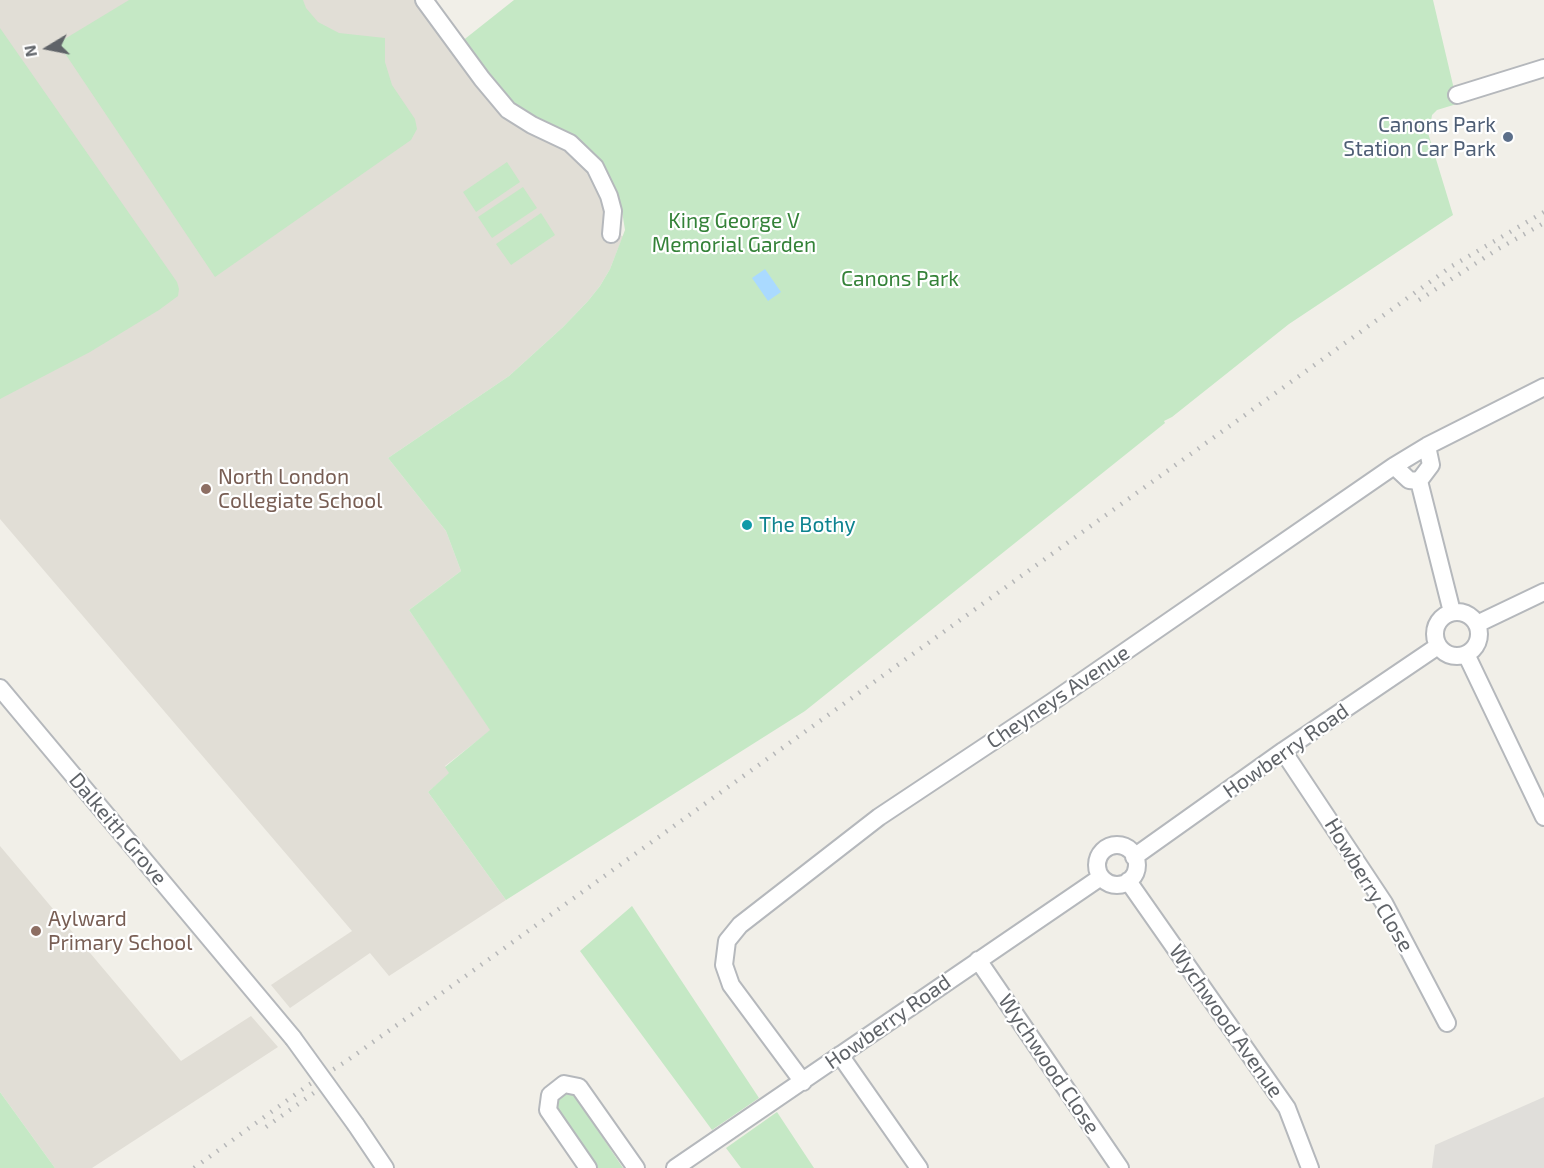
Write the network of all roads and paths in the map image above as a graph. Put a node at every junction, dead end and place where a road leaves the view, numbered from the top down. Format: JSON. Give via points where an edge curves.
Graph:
{"nodes":[{"id":1,"x":424,"y":0,"type":"edge"},
{"id":2,"x":1544,"y":68,"type":"edge"},
{"id":3,"x":1457,"y":95,"type":"dead end"},
{"id":4,"x":612,"y":234,"type":"dead end"},
{"id":5,"x":1544,"y":387,"type":"edge"},
{"id":6,"x":1427,"y":446,"type":"junction"},
{"id":7,"x":1394,"y":466,"type":"junction"},
{"id":8,"x":1419,"y":482,"type":"junction"},
{"id":9,"x":1544,"y":592,"type":"edge"},
{"id":10,"x":1452,"y":612,"type":"junction"},
{"id":11,"x":1477,"y":624,"type":"junction"},
{"id":12,"x":1438,"y":646,"type":"junction"},
{"id":13,"x":1466,"y":654,"type":"junction"},
{"id":14,"x":0,"y":688,"type":"edge"},
{"id":15,"x":1283,"y":751,"type":"junction"},
{"id":16,"x":1539,"y":792,"type":"edge"},
{"id":17,"x":1544,"y":817,"type":"edge"},
{"id":18,"x":1134,"y":856,"type":"junction"},
{"id":19,"x":1101,"y":877,"type":"junction"},
{"id":20,"x":1128,"y":881,"type":"junction"},
{"id":21,"x":978,"y":960,"type":"junction"},
{"id":22,"x":1447,"y":1023,"type":"dead end"},
{"id":23,"x":840,"y":1055,"type":"junction"},
{"id":24,"x":802,"y":1082,"type":"junction"},
{"id":25,"x":385,"y":1168,"type":"edge"},
{"id":26,"x":588,"y":1168,"type":"edge"},
{"id":27,"x":636,"y":1168,"type":"edge"},
{"id":28,"x":675,"y":1168,"type":"edge"},
{"id":29,"x":919,"y":1168,"type":"edge"},
{"id":30,"x":1120,"y":1168,"type":"edge"},
{"id":31,"x":1310,"y":1168,"type":"edge"}],
"edges":[{"from":1,"to":4,"type":"street","via":[[508,110],[570,143],[595,167],[613,211]]},
{"from":2,"to":3,"type":"street"},
{"from":5,"to":6,"type":"street","name":"Cheyneys Avenue"},
{"from":6,"to":7,"type":"street","name":"Cheyneys Avenue"},
{"from":6,"to":8,"type":"street","via":[[1431,465]]},
{"from":7,"to":8,"type":"street","via":[[1410,480]]},
{"from":7,"to":24,"type":"street","name":"Cheyneys Avenue","via":[[879,817],[740,925],[727,942],[724,965],[731,985]]},
{"from":8,"to":10,"type":"street"},
{"from":9,"to":11,"type":"street"},
{"from":10,"to":11,"type":"street","via":[[1464,612]]},
{"from":10,"to":12,"type":"street","via":[[1436,626]]},
{"from":11,"to":13,"type":"street","via":[[1476,645]]},
{"from":12,"to":13,"type":"street","via":[[1448,654]]},
{"from":12,"to":15,"type":"street","name":"Howberry Road"},
{"from":13,"to":16,"type":"street"},
{"from":14,"to":25,"type":"street","name":"Dalkeith Grove","bridge":true,"via":[[288,1032]]},
{"from":15,"to":18,"type":"street","name":"Howberry Road"},
{"from":15,"to":22,"type":"street","name":"Howberry Close","via":[[1384,903]]},
{"from":16,"to":17,"type":"street"},
{"from":18,"to":19,"type":"street","via":[[1119,846],[1106,848],[1098,858]]},
{"from":18,"to":20,"type":"street","via":[[1135,873]]},
{"from":19,"to":20,"type":"street","via":[[1111,884]]},
{"from":19,"to":21,"type":"street","name":"Howberry Road"},
{"from":20,"to":31,"type":"street","name":"Wychwood Avenue","via":[[1287,1108]]},
{"from":21,"to":23,"type":"street","name":"Howberry Road"},
{"from":21,"to":30,"type":"street","name":"Wychwood Close"},
{"from":23,"to":24,"type":"street","name":"Howberry Road"},
{"from":23,"to":29,"type":"street"},
{"from":24,"to":28,"type":"street","name":"Howberry Road"},
{"from":26,"to":27,"type":"street","via":[[548,1110],[550,1095],[564,1084],[579,1087]]}]}
